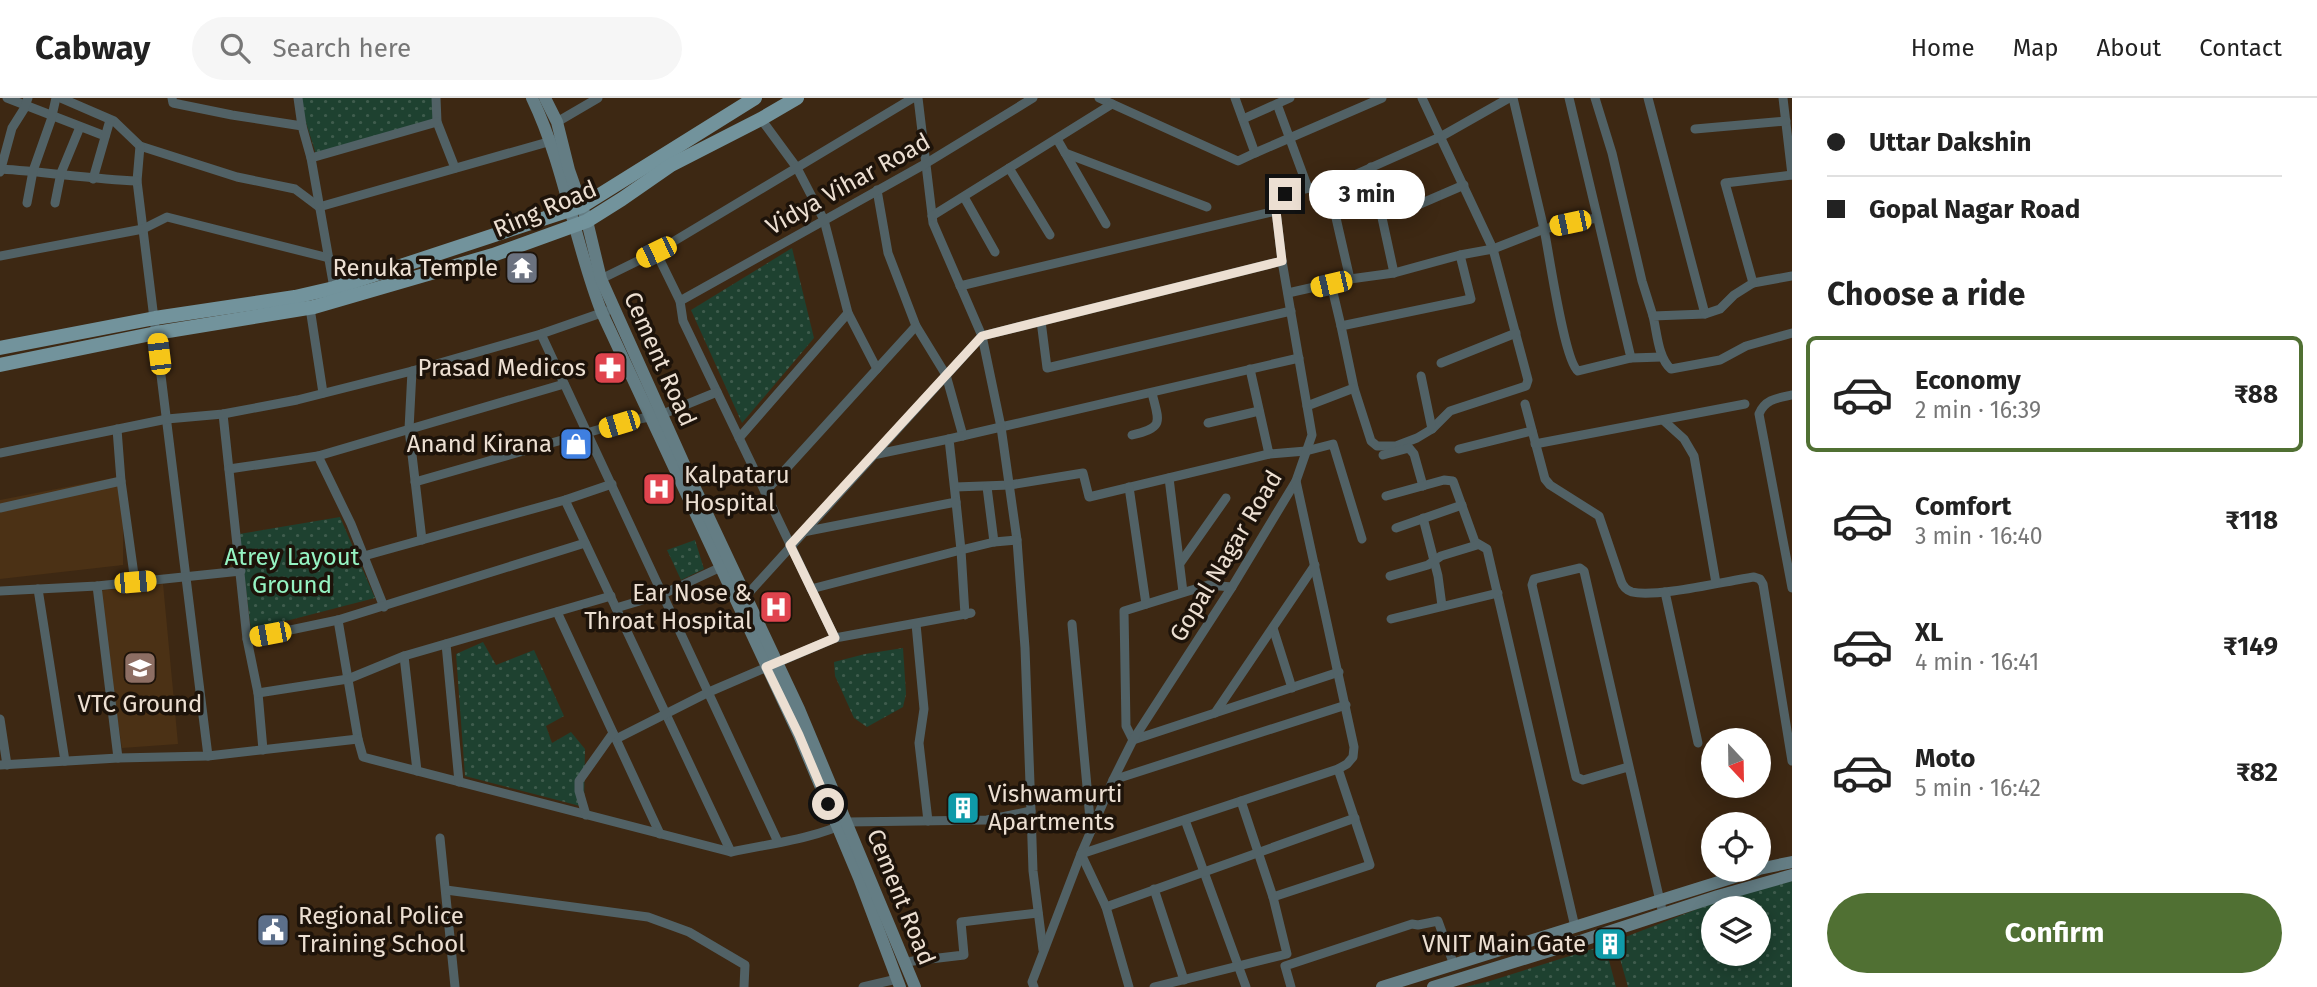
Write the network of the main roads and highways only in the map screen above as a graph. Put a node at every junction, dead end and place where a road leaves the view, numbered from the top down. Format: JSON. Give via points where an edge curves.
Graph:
{"nodes":[{"id":1,"x":532,"y":98,"type":"edge"},
{"id":2,"x":545,"y":98,"type":"edge"},
{"id":3,"x":755,"y":98,"type":"edge"},
{"id":4,"x":797,"y":98,"type":"edge"},
{"id":5,"x":556,"y":140,"type":"junction"},
{"id":6,"x":577,"y":208,"type":"junction"},
{"id":7,"x":581,"y":223,"type":"junction"},
{"id":8,"x":316,"y":302,"type":"junction"},
{"id":9,"x":608,"y":310,"type":"junction"},
{"id":10,"x":156,"y":326,"type":"junction"},
{"id":11,"x":0,"y":348,"type":"edge"},
{"id":12,"x":0,"y":365,"type":"edge"},
{"id":13,"x":657,"y":415,"type":"junction"},
{"id":14,"x":772,"y":665,"type":"junction"},
{"id":15,"x":843,"y":825,"type":"junction"},
{"id":16,"x":1792,"y":862,"type":"edge"},
{"id":17,"x":1771,"y":867,"type":"edge"},
{"id":18,"x":1792,"y":875,"type":"edge"},
{"id":19,"x":1727,"y":882,"type":"edge"},
{"id":20,"x":1662,"y":907,"type":"junction"},
{"id":21,"x":899,"y":983,"type":"edge"},
{"id":22,"x":915,"y":987,"type":"edge"},
{"id":23,"x":1382,"y":987,"type":"edge"},
{"id":24,"x":1433,"y":987,"type":"edge"}],
"edges":[{"from":1,"to":5,"type":"main road"},
{"from":2,"to":5,"type":"main road","via":[[556,122]]},
{"from":3,"to":6,"type":"main road","name":"Ring Road"},
{"from":4,"to":7,"type":"main road","name":"Ring Road","via":[[671,165]]},
{"from":5,"to":6,"type":"main road","name":"Cement Road"},
{"from":6,"to":7,"type":"main road","name":"Cement Road"},
{"from":6,"to":8,"type":"main road","name":"Ring Road","via":[[334,288]]},
{"from":7,"to":8,"type":"main road","name":"Ring Road","via":[[493,255]]},
{"from":7,"to":9,"type":"main road","name":"Cement Road"},
{"from":7,"to":9,"type":"main road","name":"Cement Road","via":[[589,280]]},
{"from":8,"to":10,"type":"main road","name":"Ring Road","via":[[295,298]]},
{"from":9,"to":13,"type":"main road","name":"Cement Road","via":[[627,340]]},
{"from":10,"to":11,"type":"main road","name":"Ring Road"},
{"from":10,"to":12,"type":"main road","name":"Ring Road"},
{"from":13,"to":14,"type":"main road","name":"Cement Road","via":[[721,567]]},
{"from":13,"to":14,"type":"main road","name":"Cement Road","via":[[747,596]]},
{"from":14,"to":15,"type":"main road","name":"Cement Road"},
{"from":15,"to":21,"type":"main road","name":"Cement Road"},
{"from":15,"to":22,"type":"main road","name":"Cement Road"},
{"from":16,"to":17,"type":"main road"},
{"from":18,"to":20,"type":"main road"},
{"from":19,"to":20,"type":"main road"},
{"from":20,"to":23,"type":"main road","via":[[1575,927]]},
{"from":20,"to":24,"type":"main road"}]}
